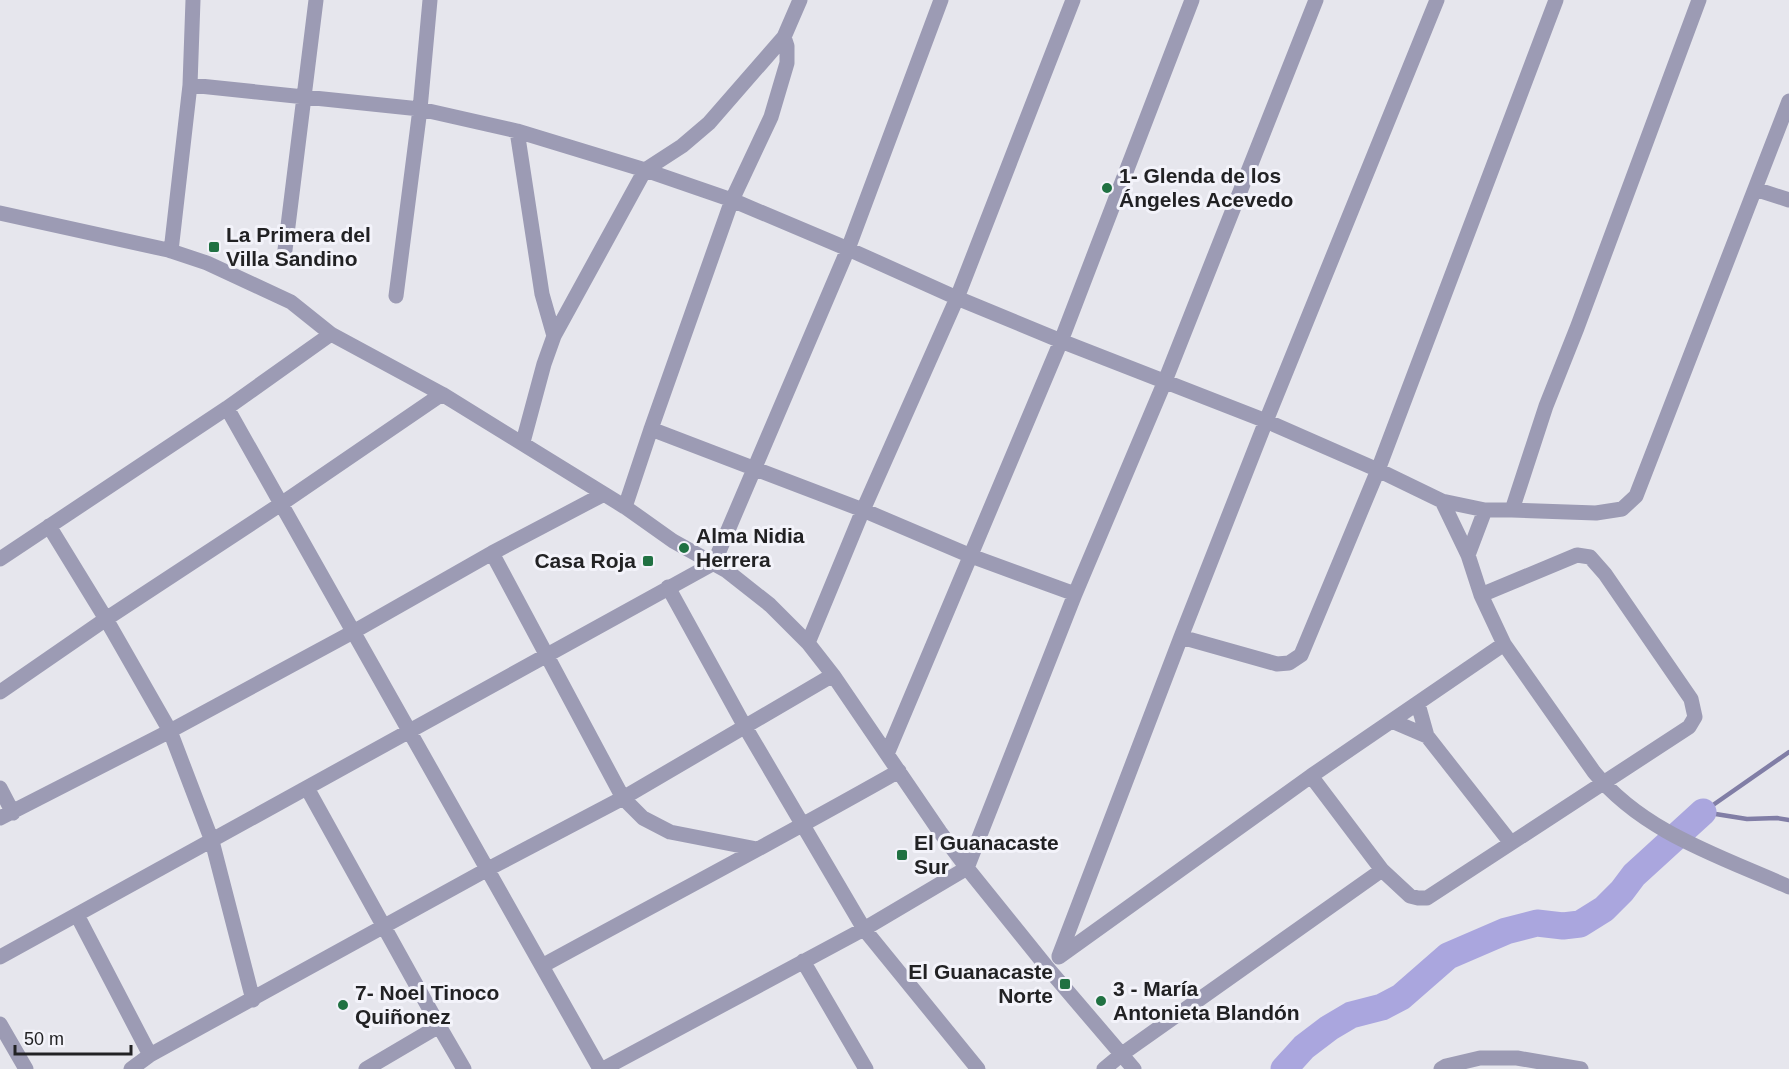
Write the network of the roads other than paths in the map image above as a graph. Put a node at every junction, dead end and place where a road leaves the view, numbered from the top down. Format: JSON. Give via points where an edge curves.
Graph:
{"nodes":[{"id":1,"x":193,"y":0,"type":"edge"},
{"id":2,"x":316,"y":0,"type":"edge"},
{"id":3,"x":430,"y":0,"type":"edge"},
{"id":4,"x":800,"y":0,"type":"edge"},
{"id":5,"x":941,"y":0,"type":"edge"},
{"id":6,"x":1073,"y":0,"type":"edge"},
{"id":7,"x":1192,"y":0,"type":"edge"},
{"id":8,"x":1316,"y":0,"type":"edge"},
{"id":9,"x":1437,"y":0,"type":"edge"},
{"id":10,"x":1556,"y":0,"type":"edge"},
{"id":11,"x":1699,"y":0,"type":"edge"},
{"id":12,"x":784,"y":37,"type":"junction"},
{"id":13,"x":190,"y":85,"type":"junction"},
{"id":14,"x":304,"y":96,"type":"junction"},
{"id":15,"x":1789,"y":101,"type":"edge"},
{"id":16,"x":420,"y":108,"type":"junction"},
{"id":17,"x":517,"y":130,"type":"junction"},
{"id":18,"x":645,"y":170,"type":"junction"},
{"id":19,"x":1755,"y":189,"type":"junction"},
{"id":20,"x":732,"y":200,"type":"junction"},
{"id":21,"x":1789,"y":201,"type":"edge"},
{"id":22,"x":0,"y":213,"type":"edge"},
{"id":23,"x":848,"y":249,"type":"junction"},
{"id":24,"x":285,"y":250,"type":"dead end"},
{"id":25,"x":171,"y":251,"type":"junction"},
{"id":26,"x":396,"y":296,"type":"dead end"},
{"id":27,"x":957,"y":298,"type":"junction"},
{"id":28,"x":331,"y":334,"type":"junction"},
{"id":29,"x":554,"y":336,"type":"junction"},
{"id":30,"x":1061,"y":341,"type":"junction"},
{"id":31,"x":1165,"y":381,"type":"junction"},
{"id":32,"x":442,"y":393,"type":"junction"},
{"id":33,"x":227,"y":408,"type":"junction"},
{"id":34,"x":1266,"y":421,"type":"junction"},
{"id":35,"x":651,"y":429,"type":"junction"},
{"id":36,"x":523,"y":442,"type":"junction"},
{"id":37,"x":755,"y":468,"type":"junction"},
{"id":38,"x":1378,"y":470,"type":"junction"},
{"id":39,"x":604,"y":494,"type":"junction"},
{"id":40,"x":1442,"y":501,"type":"junction"},
{"id":41,"x":281,"y":504,"type":"junction"},
{"id":42,"x":625,"y":507,"type":"junction"},
{"id":43,"x":863,"y":510,"type":"junction"},
{"id":44,"x":1485,"y":510,"type":"junction"},
{"id":45,"x":1512,"y":510,"type":"junction"},
{"id":46,"x":49,"y":526,"type":"junction"},
{"id":47,"x":492,"y":554,"type":"junction"},
{"id":48,"x":1468,"y":555,"type":"junction"},
{"id":49,"x":970,"y":556,"type":"junction"},
{"id":50,"x":0,"y":559,"type":"edge"},
{"id":51,"x":714,"y":563,"type":"junction"},
{"id":52,"x":668,"y":587,"type":"junction"},
{"id":53,"x":1075,"y":594,"type":"junction"},
{"id":54,"x":1481,"y":595,"type":"junction"},
{"id":55,"x":106,"y":619,"type":"junction"},
{"id":56,"x":353,"y":632,"type":"junction"},
{"id":57,"x":1181,"y":637,"type":"junction"},
{"id":58,"x":808,"y":643,"type":"junction"},
{"id":59,"x":1504,"y":644,"type":"junction"},
{"id":60,"x":546,"y":654,"type":"junction"},
{"id":61,"x":833,"y":675,"type":"junction"},
{"id":62,"x":0,"y":692,"type":"edge"},
{"id":63,"x":1418,"y":704,"type":"junction"},
{"id":64,"x":1392,"y":721,"type":"junction"},
{"id":65,"x":744,"y":725,"type":"junction"},
{"id":66,"x":410,"y":729,"type":"junction"},
{"id":67,"x":170,"y":731,"type":"junction"},
{"id":68,"x":1427,"y":736,"type":"junction"},
{"id":69,"x":887,"y":754,"type":"junction"},
{"id":70,"x":899,"y":771,"type":"junction"},
{"id":71,"x":1311,"y":776,"type":"junction"},
{"id":72,"x":1603,"y":783,"type":"junction"},
{"id":73,"x":0,"y":788,"type":"edge"},
{"id":74,"x":307,"y":788,"type":"junction"},
{"id":75,"x":623,"y":798,"type":"junction"},
{"id":76,"x":6,"y":815,"type":"edge"},
{"id":77,"x":804,"y":825,"type":"junction"},
{"id":78,"x":212,"y":841,"type":"junction"},
{"id":79,"x":1511,"y":843,"type":"junction"},
{"id":80,"x":757,"y":849,"type":"junction"},
{"id":81,"x":967,"y":868,"type":"junction"},
{"id":82,"x":488,"y":869,"type":"junction"},
{"id":83,"x":1382,"y":870,"type":"junction"},
{"id":84,"x":1789,"y":887,"type":"edge"},
{"id":85,"x":77,"y":915,"type":"junction"},
{"id":86,"x":385,"y":927,"type":"junction"},
{"id":87,"x":864,"y":929,"type":"junction"},
{"id":88,"x":1059,"y":956,"type":"junction"},
{"id":89,"x":0,"y":957,"type":"edge"},
{"id":90,"x":803,"y":961,"type":"junction"},
{"id":91,"x":542,"y":966,"type":"junction"},
{"id":92,"x":1046,"y":966,"type":"junction"},
{"id":93,"x":253,"y":1000,"type":"junction"},
{"id":94,"x":0,"y":1024,"type":"edge"},
{"id":95,"x":439,"y":1026,"type":"junction"},
{"id":96,"x":1122,"y":1054,"type":"junction"},
{"id":97,"x":150,"y":1055,"type":"junction"},
{"id":98,"x":26,"y":1069,"type":"edge"},
{"id":99,"x":131,"y":1069,"type":"edge"},
{"id":100,"x":366,"y":1069,"type":"edge"},
{"id":101,"x":464,"y":1069,"type":"edge"},
{"id":102,"x":602,"y":1069,"type":"edge"},
{"id":103,"x":866,"y":1069,"type":"edge"},
{"id":104,"x":978,"y":1069,"type":"edge"},
{"id":105,"x":1104,"y":1069,"type":"edge"},
{"id":106,"x":1134,"y":1069,"type":"edge"},
{"id":107,"x":1441,"y":1069,"type":"edge"},
{"id":108,"x":1581,"y":1069,"type":"edge"}],
"edges":[{"from":1,"to":13,"type":"street"},
{"from":2,"to":14,"type":"street"},
{"from":3,"to":16,"type":"street"},
{"from":4,"to":12,"type":"street"},
{"from":5,"to":23,"type":"street"},
{"from":6,"to":27,"type":"street"},
{"from":7,"to":30,"type":"street"},
{"from":8,"to":31,"type":"street"},
{"from":9,"to":34,"type":"street"},
{"from":10,"to":38,"type":"street"},
{"from":11,"to":45,"type":"street","via":[[1546,406]]},
{"from":12,"to":18,"type":"street","via":[[709,123]]},
{"from":12,"to":20,"type":"street","via":[[787,63],[771,117]]},
{"from":13,"to":14,"type":"street"},
{"from":13,"to":25,"type":"street"},
{"from":14,"to":16,"type":"street"},
{"from":14,"to":24,"type":"street"},
{"from":15,"to":19,"type":"street"},
{"from":16,"to":17,"type":"street"},
{"from":16,"to":26,"type":"street"},
{"from":17,"to":18,"type":"street"},
{"from":17,"to":29,"type":"street","via":[[542,294]]},
{"from":18,"to":20,"type":"street"},
{"from":18,"to":29,"type":"street"},
{"from":19,"to":21,"type":"street"},
{"from":19,"to":45,"type":"street","via":[[1636,496],[1622,509],[1596,513]]},
{"from":20,"to":23,"type":"street"},
{"from":20,"to":35,"type":"street"},
{"from":22,"to":25,"type":"street"},
{"from":23,"to":27,"type":"street"},
{"from":23,"to":37,"type":"street"},
{"from":25,"to":28,"type":"street","via":[[207,263],[291,302]]},
{"from":27,"to":30,"type":"street"},
{"from":27,"to":43,"type":"street"},
{"from":28,"to":32,"type":"street"},
{"from":28,"to":33,"type":"street"},
{"from":29,"to":36,"type":"street"},
{"from":30,"to":31,"type":"street"},
{"from":30,"to":49,"type":"street"},
{"from":31,"to":34,"type":"street"},
{"from":31,"to":53,"type":"street"},
{"from":32,"to":36,"type":"street"},
{"from":32,"to":41,"type":"street"},
{"from":33,"to":41,"type":"street"},
{"from":33,"to":46,"type":"street"},
{"from":34,"to":38,"type":"street"},
{"from":34,"to":57,"type":"street"},
{"from":35,"to":37,"type":"street"},
{"from":35,"to":42,"type":"street"},
{"from":36,"to":39,"type":"street"},
{"from":37,"to":43,"type":"street"},
{"from":37,"to":51,"type":"street"},
{"from":38,"to":40,"type":"street"},
{"from":38,"to":57,"type":"street","via":[[1300,655],[1289,663],[1277,664]]},
{"from":39,"to":42,"type":"street"},
{"from":39,"to":47,"type":"street"},
{"from":40,"to":44,"type":"street"},
{"from":40,"to":48,"type":"street"},
{"from":41,"to":55,"type":"street"},
{"from":41,"to":56,"type":"street"},
{"from":42,"to":51,"type":"street","via":[[673,541]]},
{"from":43,"to":49,"type":"street"},
{"from":43,"to":58,"type":"street"},
{"from":44,"to":45,"type":"street"},
{"from":44,"to":48,"type":"street"},
{"from":46,"to":50,"type":"street"},
{"from":46,"to":55,"type":"street"},
{"from":47,"to":56,"type":"street"},
{"from":47,"to":60,"type":"street"},
{"from":48,"to":54,"type":"street"},
{"from":49,"to":53,"type":"street"},
{"from":49,"to":69,"type":"street"},
{"from":51,"to":52,"type":"street"},
{"from":51,"to":58,"type":"street","via":[[770,605]]},
{"from":52,"to":60,"type":"street"},
{"from":52,"to":65,"type":"street"},
{"from":53,"to":81,"type":"street"},
{"from":54,"to":59,"type":"street"},
{"from":54,"to":72,"type":"street","via":[[1577,555],[1590,557],[1691,699],[1695,717],[1689,727]]},
{"from":55,"to":62,"type":"street"},
{"from":55,"to":67,"type":"street"},
{"from":56,"to":66,"type":"street"},
{"from":56,"to":67,"type":"street"},
{"from":57,"to":88,"type":"street"},
{"from":58,"to":61,"type":"street"},
{"from":59,"to":63,"type":"street"},
{"from":59,"to":72,"type":"street"},
{"from":60,"to":66,"type":"street"},
{"from":60,"to":75,"type":"street"},
{"from":61,"to":65,"type":"street"},
{"from":61,"to":69,"type":"street"},
{"from":63,"to":64,"type":"street"},
{"from":63,"to":68,"type":"street"},
{"from":64,"to":68,"type":"street"},
{"from":64,"to":71,"type":"street"},
{"from":65,"to":75,"type":"street"},
{"from":65,"to":77,"type":"street"},
{"from":66,"to":74,"type":"street"},
{"from":66,"to":82,"type":"street"},
{"from":67,"to":76,"type":"street"},
{"from":67,"to":78,"type":"street"},
{"from":68,"to":79,"type":"street"},
{"from":69,"to":70,"type":"street"},
{"from":70,"to":77,"type":"street"},
{"from":70,"to":81,"type":"street"},
{"from":71,"to":83,"type":"street"},
{"from":71,"to":88,"type":"street"},
{"from":72,"to":79,"type":"street"},
{"from":72,"to":84,"type":"street","via":[[1660,828]]},
{"from":73,"to":76,"type":"street"},
{"from":74,"to":78,"type":"street"},
{"from":74,"to":86,"type":"street"},
{"from":75,"to":80,"type":"street","via":[[643,818],[670,832]]},
{"from":75,"to":82,"type":"street"},
{"from":77,"to":80,"type":"street"},
{"from":77,"to":87,"type":"street"},
{"from":78,"to":85,"type":"street"},
{"from":78,"to":93,"type":"street"},
{"from":79,"to":83,"type":"street","via":[[1427,898],[1410,896]]},
{"from":80,"to":91,"type":"street"},
{"from":81,"to":87,"type":"street"},
{"from":81,"to":92,"type":"street"},
{"from":82,"to":86,"type":"street"},
{"from":82,"to":91,"type":"street"},
{"from":83,"to":96,"type":"street"},
{"from":85,"to":89,"type":"street"},
{"from":85,"to":97,"type":"street"},
{"from":86,"to":93,"type":"street"},
{"from":86,"to":95,"type":"street"},
{"from":87,"to":90,"type":"street"},
{"from":87,"to":104,"type":"street"},
{"from":88,"to":92,"type":"street"},
{"from":90,"to":102,"type":"street"},
{"from":90,"to":103,"type":"street"},
{"from":91,"to":102,"type":"street"},
{"from":92,"to":96,"type":"street"},
{"from":93,"to":97,"type":"street"},
{"from":94,"to":98,"type":"street"},
{"from":95,"to":100,"type":"street"},
{"from":95,"to":101,"type":"street"},
{"from":96,"to":105,"type":"street"},
{"from":96,"to":106,"type":"street"},
{"from":97,"to":99,"type":"street"},
{"from":107,"to":108,"type":"street","via":[[1480,1058],[1517,1058]]}]}
